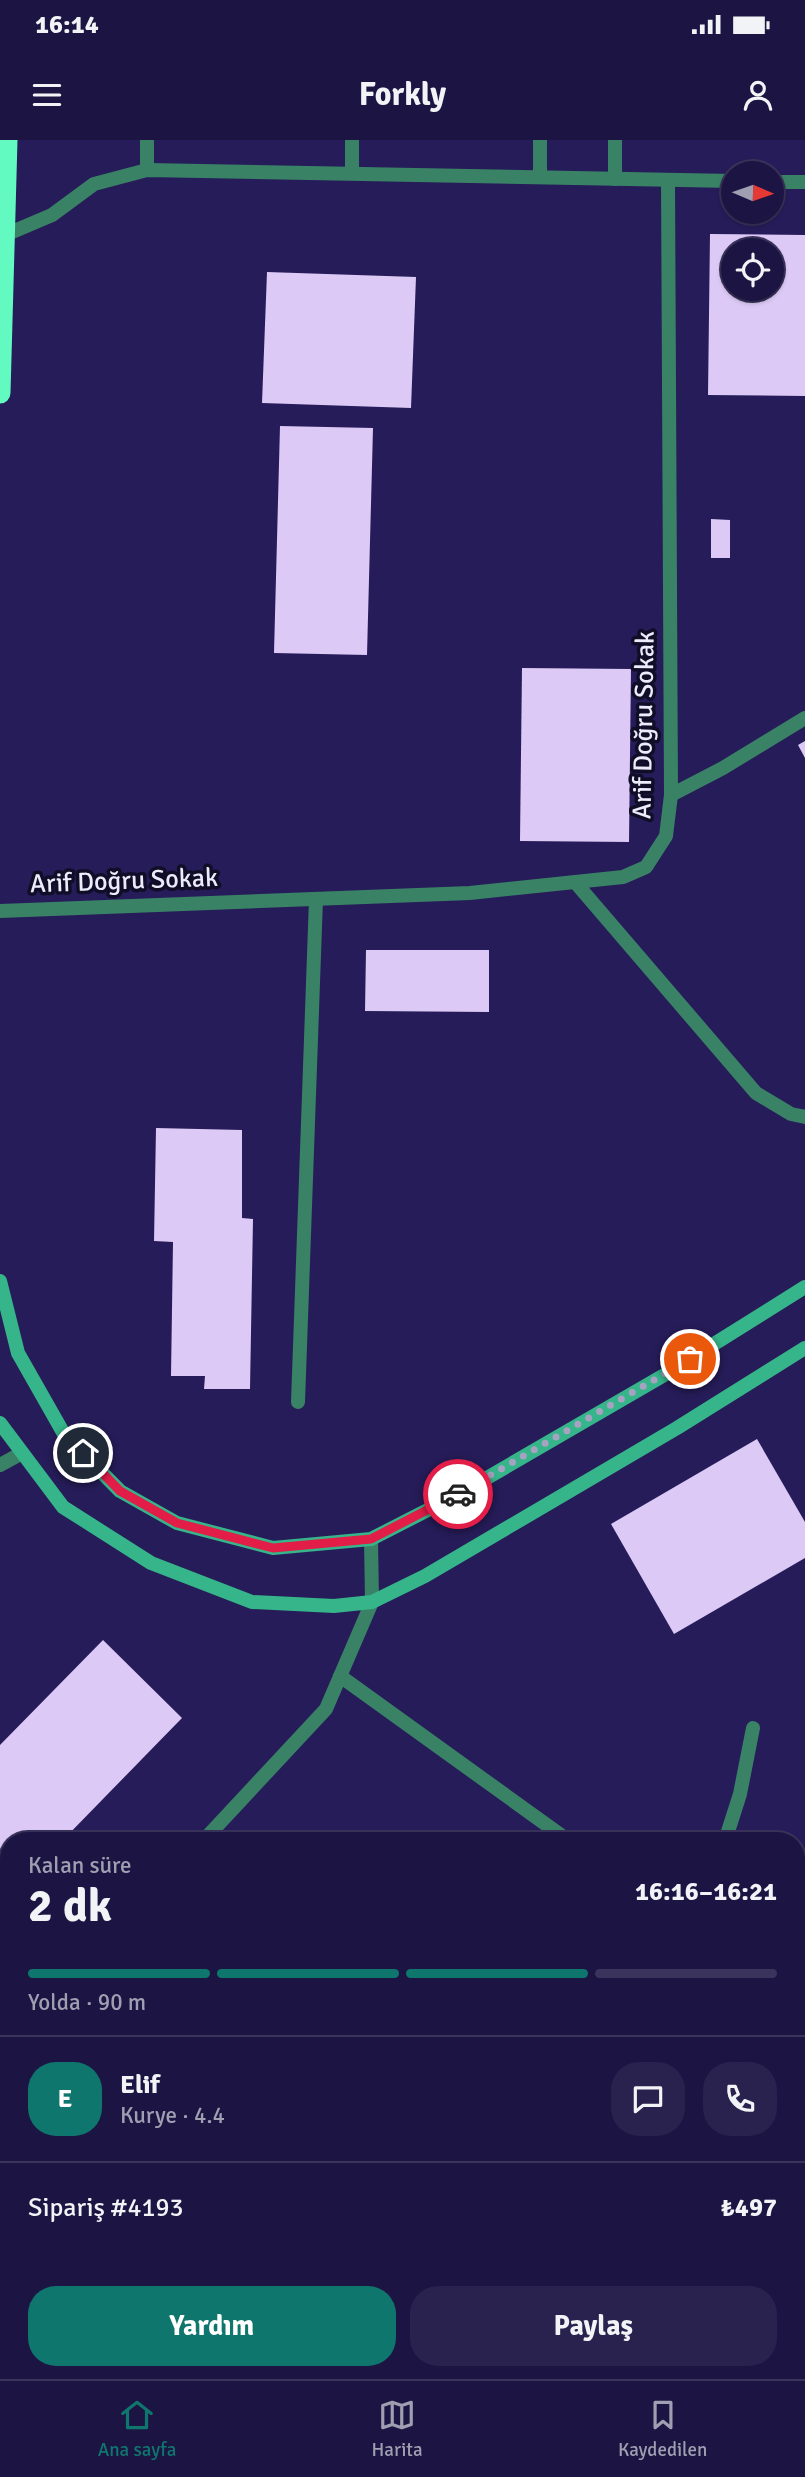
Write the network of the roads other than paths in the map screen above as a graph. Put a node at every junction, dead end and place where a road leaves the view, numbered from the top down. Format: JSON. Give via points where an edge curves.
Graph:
{"nodes":[{"id":1,"x":7,"y":140,"type":"edge"},
{"id":2,"x":147,"y":140,"type":"edge"},
{"id":3,"x":352,"y":140,"type":"edge"},
{"id":4,"x":540,"y":140,"type":"edge"},
{"id":5,"x":615,"y":140,"type":"edge"},
{"id":6,"x":147,"y":170,"type":"junction"},
{"id":7,"x":352,"y":173,"type":"junction"},
{"id":8,"x":540,"y":177,"type":"junction"},
{"id":9,"x":615,"y":179,"type":"junction"},
{"id":10,"x":668,"y":180,"type":"junction"},
{"id":11,"x":721,"y":181,"type":"edge"},
{"id":12,"x":784,"y":182,"type":"edge"},
{"id":13,"x":805,"y":182,"type":"edge"},
{"id":14,"x":5,"y":235,"type":"junction"},
{"id":15,"x":0,"y":393,"type":"edge"},
{"id":16,"x":805,"y":718,"type":"edge"},
{"id":17,"x":671,"y":795,"type":"junction"},
{"id":18,"x":575,"y":882,"type":"junction"},
{"id":19,"x":316,"y":899,"type":"junction"},
{"id":20,"x":0,"y":911,"type":"edge"},
{"id":21,"x":805,"y":1117,"type":"edge"},
{"id":22,"x":0,"y":1281,"type":"edge"},
{"id":23,"x":805,"y":1287,"type":"edge"},
{"id":24,"x":805,"y":1348,"type":"edge"},
{"id":25,"x":298,"y":1402,"type":"dead end"},
{"id":26,"x":0,"y":1423,"type":"edge"},
{"id":27,"x":23,"y":1453,"type":"junction"},
{"id":28,"x":0,"y":1465,"type":"edge"},
{"id":29,"x":371,"y":1539,"type":"junction"},
{"id":30,"x":372,"y":1602,"type":"junction"},
{"id":31,"x":340,"y":1676,"type":"junction"},
{"id":32,"x":753,"y":1728,"type":"dead end"},
{"id":33,"x":211,"y":1832,"type":"edge"},
{"id":34,"x":557,"y":1832,"type":"edge"},
{"id":35,"x":728,"y":1832,"type":"edge"}],
"edges":[{"from":1,"to":14,"type":"highway"},
{"from":2,"to":6,"type":"street"},
{"from":3,"to":7,"type":"street"},
{"from":4,"to":8,"type":"street"},
{"from":5,"to":9,"type":"street"},
{"from":6,"to":7,"type":"street"},
{"from":6,"to":14,"type":"street","via":[[94,184],[52,215]]},
{"from":7,"to":8,"type":"street"},
{"from":8,"to":9,"type":"street"},
{"from":9,"to":10,"type":"street"},
{"from":10,"to":11,"type":"street"},
{"from":10,"to":17,"type":"street","name":"Arif Doğru Sokak"},
{"from":12,"to":13,"type":"street"},
{"from":14,"to":15,"type":"highway"},
{"from":16,"to":17,"type":"street"},
{"from":17,"to":18,"type":"street","name":"Arif Doğru Sokak","via":[[666,836],[646,867],[623,877]]},
{"from":18,"to":19,"type":"street","name":"Arif Doğru Sokak","via":[[470,893]]},
{"from":18,"to":21,"type":"street","via":[[756,1093]]},
{"from":19,"to":20,"type":"street","name":"Arif Doğru Sokak"},
{"from":19,"to":25,"type":"street"},
{"from":22,"to":29,"type":"main road","via":[[18,1353],[64,1434],[120,1491],[177,1523],[273,1548]]},
{"from":23,"to":29,"type":"main road","via":[[666,1374],[461,1493]]},
{"from":24,"to":30,"type":"main road","via":[[473,1548]]},
{"from":26,"to":27,"type":"main road"},
{"from":27,"to":28,"type":"street"},
{"from":27,"to":30,"type":"main road","via":[[63,1507],[151,1563],[252,1602],[334,1606]]},
{"from":29,"to":30,"type":"street"},
{"from":30,"to":31,"type":"street"},
{"from":31,"to":33,"type":"street","via":[[326,1709]]},
{"from":31,"to":34,"type":"street"},
{"from":32,"to":35,"type":"street"}]}
